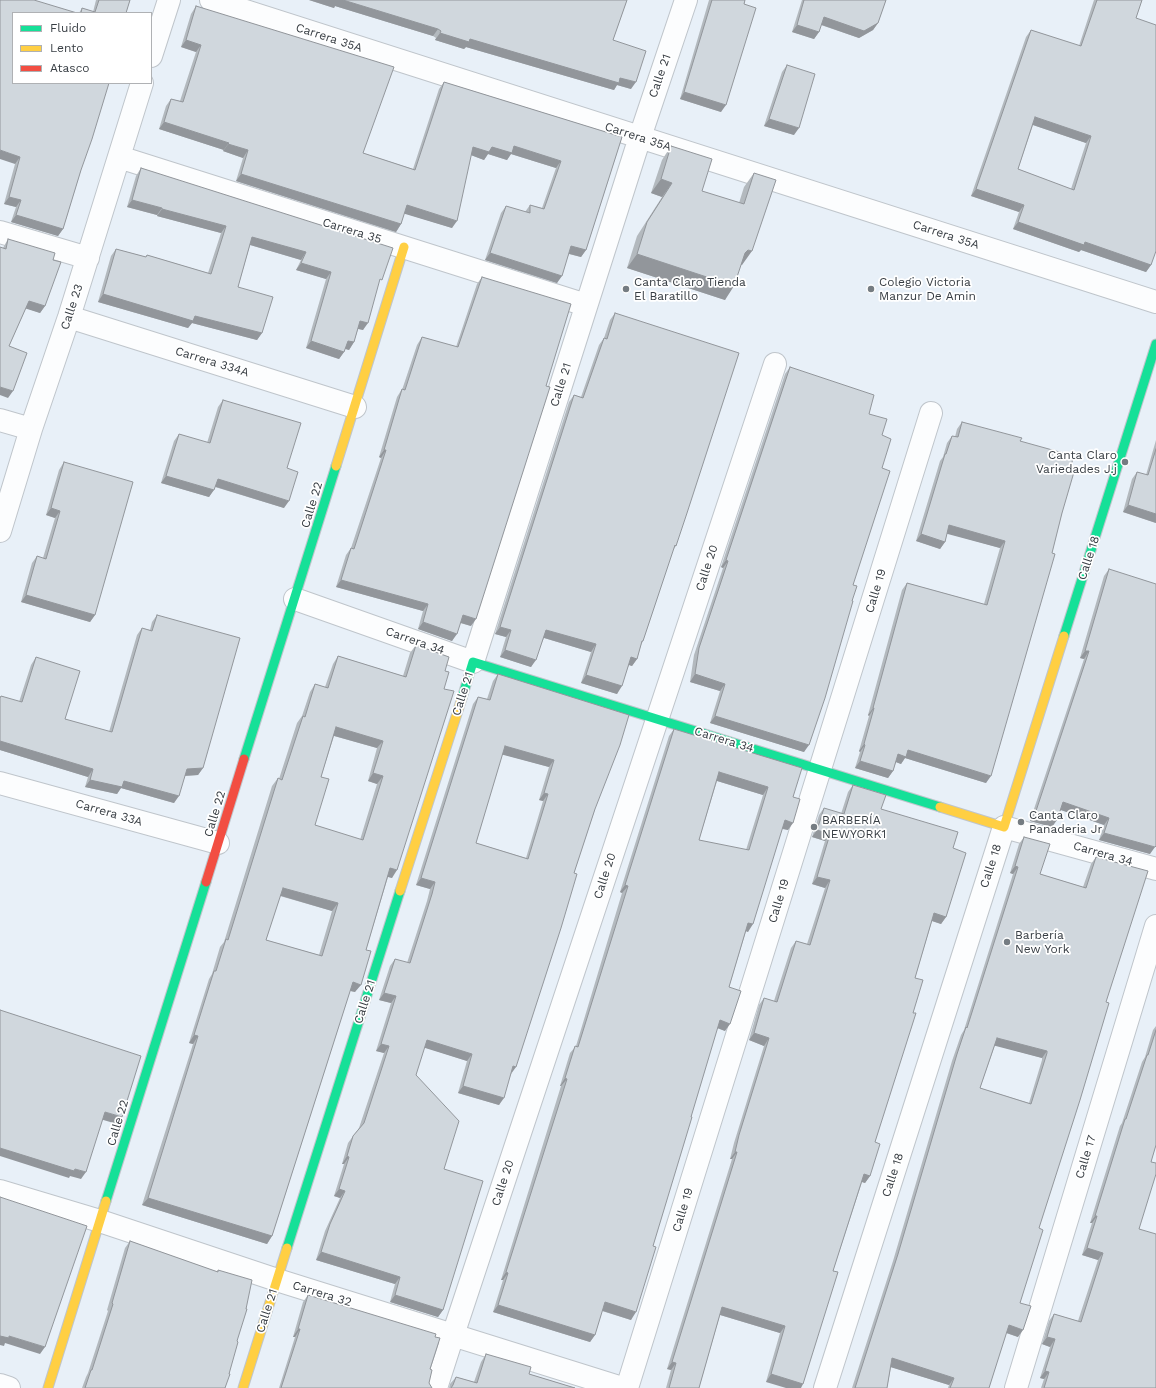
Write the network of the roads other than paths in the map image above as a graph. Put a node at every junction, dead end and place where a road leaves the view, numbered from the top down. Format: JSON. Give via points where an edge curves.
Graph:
{"nodes":[{"id":1,"x":169,"y":0,"type":"edge"},
{"id":2,"x":211,"y":0,"type":"edge"},
{"id":3,"x":686,"y":0,"type":"edge"},
{"id":4,"x":152,"y":53,"type":"edge"},
{"id":5,"x":142,"y":84,"type":"edge"},
{"id":6,"x":640,"y":137,"type":"junction"},
{"id":7,"x":119,"y":157,"type":"junction"},
{"id":8,"x":0,"y":232,"type":"edge"},
{"id":9,"x":404,"y":247,"type":"junction"},
{"id":10,"x":88,"y":258,"type":"junction"},
{"id":11,"x":1156,"y":302,"type":"edge"},
{"id":12,"x":586,"y":305,"type":"junction"},
{"id":13,"x":69,"y":317,"type":"junction"},
{"id":14,"x":1156,"y":344,"type":"edge"},
{"id":15,"x":775,"y":364,"type":"dead end"},
{"id":16,"x":355,"y":407,"type":"junction"},
{"id":17,"x":931,"y":413,"type":"dead end"},
{"id":18,"x":0,"y":420,"type":"edge"},
{"id":19,"x":31,"y":429,"type":"junction"},
{"id":20,"x":0,"y":531,"type":"edge"},
{"id":21,"x":295,"y":599,"type":"junction"},
{"id":22,"x":473,"y":662,"type":"junction"},
{"id":23,"x":657,"y":719,"type":"junction"},
{"id":24,"x":820,"y":770,"type":"junction"},
{"id":25,"x":0,"y":783,"type":"edge"},
{"id":26,"x":1004,"y":827,"type":"junction"},
{"id":27,"x":218,"y":843,"type":"junction"},
{"id":28,"x":1156,"y":869,"type":"edge"},
{"id":29,"x":1156,"y":926,"type":"edge"},
{"id":30,"x":0,"y":1191,"type":"edge"},
{"id":31,"x":100,"y":1221,"type":"junction"},
{"id":32,"x":277,"y":1280,"type":"junction"},
{"id":33,"x":453,"y":1335,"type":"junction"},
{"id":34,"x":0,"y":1385,"type":"edge"},
{"id":35,"x":9,"y":1388,"type":"edge"},
{"id":36,"x":48,"y":1388,"type":"edge"},
{"id":37,"x":243,"y":1388,"type":"edge"},
{"id":38,"x":436,"y":1388,"type":"edge"},
{"id":39,"x":622,"y":1388,"type":"edge"},
{"id":40,"x":627,"y":1388,"type":"edge"},
{"id":41,"x":825,"y":1388,"type":"edge"},
{"id":42,"x":1016,"y":1388,"type":"edge"}],
"edges":[{"from":1,"to":4,"type":"street"},
{"from":2,"to":6,"type":"street","name":"Carrera 35A"},
{"from":3,"to":6,"type":"street","name":"Calle 21"},
{"from":5,"to":7,"type":"street","name":"Calle 23"},
{"from":6,"to":11,"type":"street","name":"Carrera 35A"},
{"from":6,"to":12,"type":"street","name":"Calle 21"},
{"from":7,"to":9,"type":"street","name":"Carrera 35"},
{"from":7,"to":10,"type":"street","name":"Calle 23"},
{"from":8,"to":10,"type":"street"},
{"from":9,"to":12,"type":"street","name":"Carrera 35"},
{"from":9,"to":16,"type":"street","name":"Calle 22"},
{"from":10,"to":13,"type":"street","name":"Calle 23"},
{"from":12,"to":22,"type":"street","name":"Calle 21"},
{"from":13,"to":16,"type":"street","name":"Carrera 334A"},
{"from":13,"to":19,"type":"street","name":"Calle 23"},
{"from":14,"to":26,"type":"street","name":"Calle 18"},
{"from":15,"to":23,"type":"street","name":"Calle 20"},
{"from":16,"to":21,"type":"street","name":"Calle 22"},
{"from":17,"to":24,"type":"street","name":"Calle 19"},
{"from":18,"to":19,"type":"street"},
{"from":19,"to":20,"type":"street","name":"Calle 23"},
{"from":21,"to":22,"type":"street","name":"Carrera 34"},
{"from":21,"to":27,"type":"street","name":"Calle 22"},
{"from":22,"to":23,"type":"street","name":"Carrera 34"},
{"from":22,"to":32,"type":"street","name":"Calle 21"},
{"from":23,"to":24,"type":"street","name":"Carrera 34"},
{"from":23,"to":33,"type":"street","name":"Calle 20"},
{"from":24,"to":26,"type":"street","name":"Carrera 34"},
{"from":24,"to":40,"type":"street","name":"Calle 19"},
{"from":25,"to":27,"type":"street","name":"Carrera 33A"},
{"from":26,"to":28,"type":"street","name":"Carrera 34"},
{"from":26,"to":41,"type":"street","name":"Calle 18"},
{"from":27,"to":31,"type":"street","name":"Calle 22"},
{"from":29,"to":42,"type":"street","name":"Calle 17"},
{"from":30,"to":31,"type":"street","name":"Carrera 32"},
{"from":31,"to":32,"type":"street","name":"Carrera 32"},
{"from":31,"to":36,"type":"street","name":"Calle 22"},
{"from":32,"to":33,"type":"street","name":"Carrera 32"},
{"from":32,"to":37,"type":"street","name":"Calle 21"},
{"from":33,"to":38,"type":"street","name":"Calle 20"},
{"from":33,"to":39,"type":"street","name":"Carrera 32"},
{"from":34,"to":35,"type":"street"}]}
